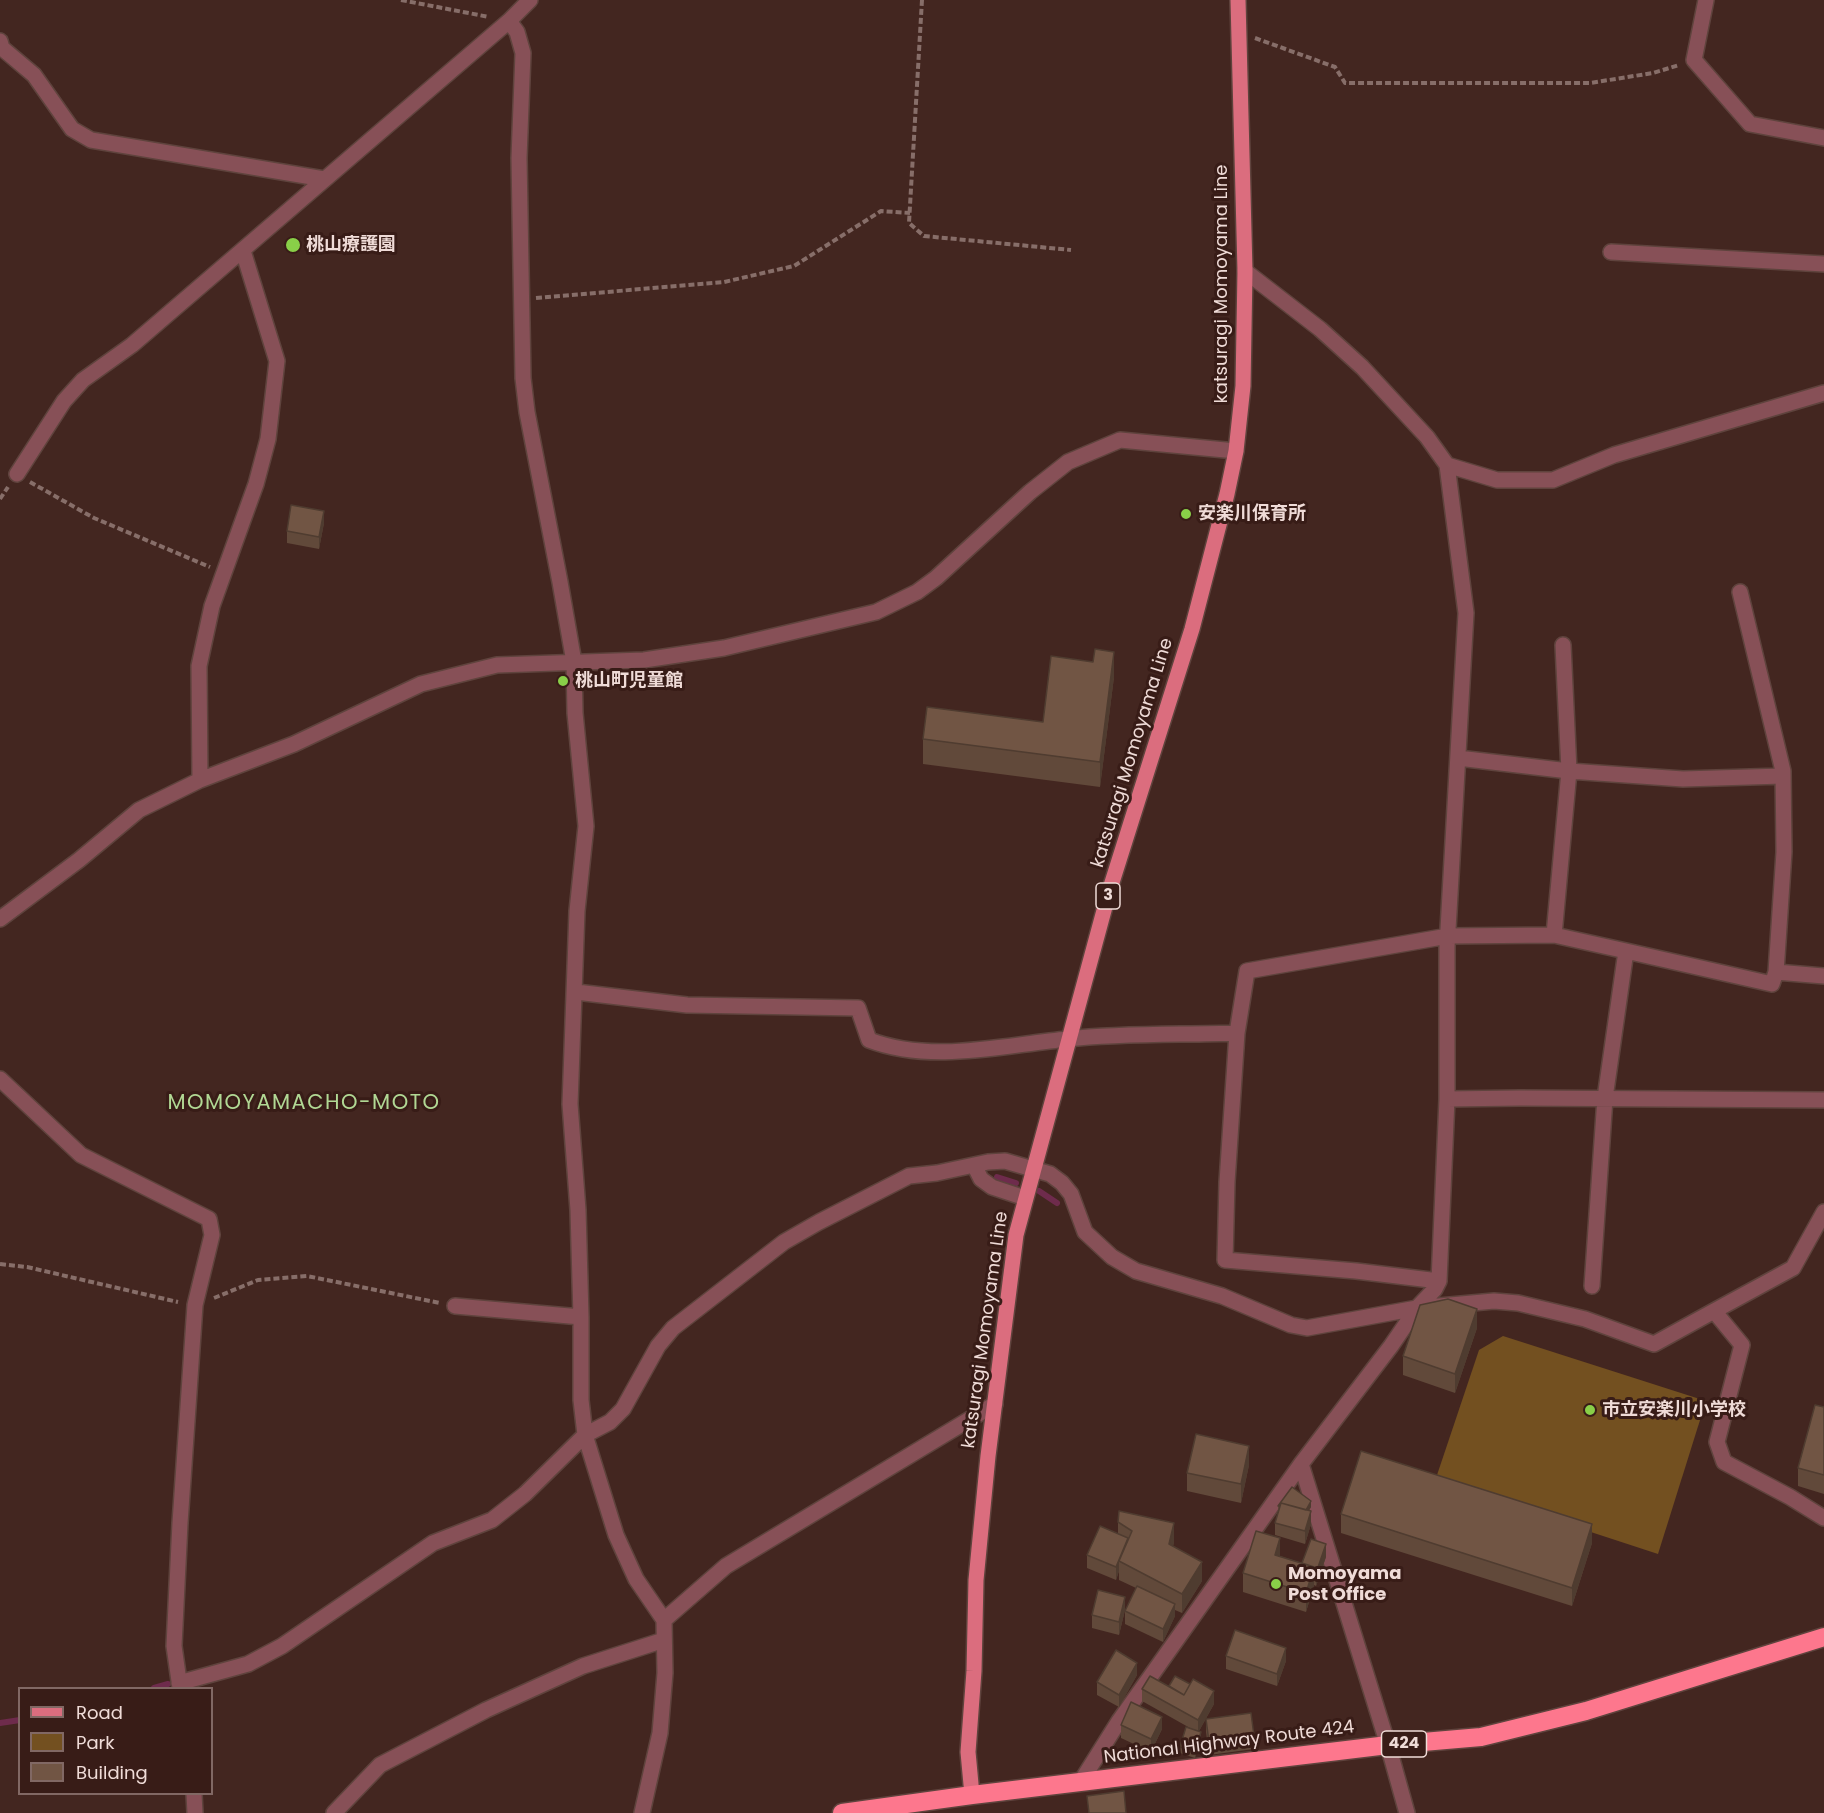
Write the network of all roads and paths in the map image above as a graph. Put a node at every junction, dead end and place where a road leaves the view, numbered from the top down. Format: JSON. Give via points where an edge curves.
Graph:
{"nodes":[{"id":1,"x":401,"y":0,"type":"edge"},
{"id":2,"x":530,"y":0,"type":"edge"},
{"id":3,"x":922,"y":0,"type":"edge"},
{"id":4,"x":1238,"y":0,"type":"edge"},
{"id":5,"x":1706,"y":0,"type":"edge"},
{"id":6,"x":508,"y":21,"type":"junction"},
{"id":7,"x":1239,"y":32,"type":"junction"},
{"id":8,"x":0,"y":41,"type":"edge"},
{"id":9,"x":1694,"y":60,"type":"junction"},
{"id":10,"x":1824,"y":138,"type":"edge"},
{"id":11,"x":324,"y":179,"type":"junction"},
{"id":12,"x":910,"y":213,"type":"junction"},
{"id":13,"x":1071,"y":250,"type":"dead end"},
{"id":14,"x":243,"y":251,"type":"junction"},
{"id":15,"x":1611,"y":252,"type":"dead end"},
{"id":16,"x":1824,"y":264,"type":"edge"},
{"id":17,"x":1245,"y":271,"type":"junction"},
{"id":18,"x":522,"y":300,"type":"junction"},
{"id":19,"x":1824,"y":393,"type":"edge"},
{"id":20,"x":1236,"y":451,"type":"junction"},
{"id":21,"x":1447,"y":465,"type":"junction"},
{"id":22,"x":16,"y":474,"type":"joint"},
{"id":23,"x":224,"y":573,"type":"junction"},
{"id":24,"x":1740,"y":592,"type":"dead end"},
{"id":25,"x":1563,"y":645,"type":"dead end"},
{"id":26,"x":574,"y":662,"type":"junction"},
{"id":27,"x":1458,"y":758,"type":"junction"},
{"id":28,"x":1569,"y":771,"type":"junction"},
{"id":29,"x":1783,"y":776,"type":"junction"},
{"id":30,"x":200,"y":780,"type":"junction"},
{"id":31,"x":0,"y":919,"type":"edge"},
{"id":32,"x":1554,"y":935,"type":"junction"},
{"id":33,"x":1448,"y":936,"type":"junction"},
{"id":34,"x":1626,"y":951,"type":"junction"},
{"id":35,"x":1776,"y":972,"type":"junction"},
{"id":36,"x":1824,"y":976,"type":"edge"},
{"id":37,"x":576,"y":992,"type":"junction"},
{"id":38,"x":1237,"y":1033,"type":"junction"},
{"id":39,"x":1070,"y":1038,"type":"junction"},
{"id":40,"x":0,"y":1079,"type":"edge"},
{"id":41,"x":1605,"y":1098,"type":"junction"},
{"id":42,"x":1447,"y":1099,"type":"junction"},
{"id":43,"x":1824,"y":1100,"type":"edge"},
{"id":44,"x":974,"y":1165,"type":"junction"},
{"id":45,"x":1033,"y":1169,"type":"junction"},
{"id":46,"x":1025,"y":1198,"type":"junction"},
{"id":47,"x":1824,"y":1212,"type":"edge"},
{"id":48,"x":0,"y":1264,"type":"edge"},
{"id":49,"x":1439,"y":1281,"type":"junction"},
{"id":50,"x":1592,"y":1286,"type":"dead end"},
{"id":51,"x":195,"y":1305,"type":"junction"},
{"id":52,"x":455,"y":1306,"type":"joint"},
{"id":53,"x":1417,"y":1308,"type":"junction"},
{"id":54,"x":1714,"y":1311,"type":"junction"},
{"id":55,"x":581,"y":1317,"type":"junction"},
{"id":56,"x":995,"y":1404,"type":"junction"},
{"id":57,"x":585,"y":1435,"type":"junction"},
{"id":58,"x":1301,"y":1464,"type":"junction"},
{"id":59,"x":1824,"y":1518,"type":"edge"},
{"id":60,"x":664,"y":1620,"type":"junction"},
{"id":61,"x":1824,"y":1637,"type":"edge"},
{"id":62,"x":664,"y":1640,"type":"junction"},
{"id":63,"x":179,"y":1686,"type":"edge"},
{"id":64,"x":1388,"y":1745,"type":"junction"},
{"id":65,"x":1080,"y":1783,"type":"junction"},
{"id":66,"x":194,"y":1795,"type":"edge"},
{"id":67,"x":972,"y":1795,"type":"junction"},
{"id":68,"x":195,"y":1813,"type":"edge"},
{"id":69,"x":334,"y":1813,"type":"edge"},
{"id":70,"x":642,"y":1813,"type":"edge"},
{"id":71,"x":842,"y":1813,"type":"edge"},
{"id":72,"x":1407,"y":1813,"type":"edge"}],
"edges":[{"from":1,"to":6,"type":"path"},
{"from":2,"to":6,"type":"street"},
{"from":3,"to":12,"type":"path"},
{"from":4,"to":7,"type":"main road","name":"katsuragi Momoyama Line","number":"3"},
{"from":5,"to":9,"type":"street"},
{"from":6,"to":11,"type":"street"},
{"from":6,"to":18,"type":"street","via":[[517,32],[523,53],[519,158]]},
{"from":7,"to":9,"type":"path","via":[[1335,67],[1345,83],[1590,83],[1653,73]]},
{"from":7,"to":17,"type":"main road","name":"katsuragi Momoyama Line","number":"3"},
{"from":8,"to":11,"type":"street","via":[[2,48],[34,75],[72,129],[91,140]]},
{"from":9,"to":10,"type":"street","via":[[1750,124]]},
{"from":11,"to":14,"type":"street"},
{"from":12,"to":13,"type":"path","via":[[909,223],[924,236]]},
{"from":12,"to":18,"type":"path","via":[[881,211],[794,266],[724,282]]},
{"from":14,"to":22,"type":"street","via":[[132,345],[83,380],[64,401]]},
{"from":14,"to":23,"type":"street","via":[[277,361],[268,439]]},
{"from":15,"to":16,"type":"street"},
{"from":17,"to":20,"type":"main road","name":"katsuragi Momoyama Line","number":"3","via":[[1243,386]]},
{"from":17,"to":21,"type":"street","via":[[1362,367],[1427,437]]},
{"from":18,"to":26,"type":"street","via":[[526,412]]},
{"from":19,"to":21,"type":"street","via":[[1614,455],[1553,480],[1497,480]]},
{"from":20,"to":26,"type":"street","via":[[1120,440],[1068,462],[936,578],[876,612],[724,648],[644,660]]},
{"from":20,"to":39,"type":"main road","name":"katsuragi Momoyama Line","number":"3","via":[[1192,629],[1110,892]]},
{"from":21,"to":27,"type":"street","via":[[1466,613]]},
{"from":22,"to":23,"type":"path","via":[[94,518]]},
{"from":23,"to":30,"type":"street","via":[[212,606],[199,666]]},
{"from":24,"to":29,"type":"street"},
{"from":25,"to":28,"type":"street"},
{"from":26,"to":30,"type":"street","via":[[497,665],[421,684],[294,744]]},
{"from":26,"to":37,"type":"street","via":[[586,826],[577,911]]},
{"from":27,"to":28,"type":"street"},
{"from":27,"to":33,"type":"street"},
{"from":28,"to":29,"type":"street","via":[[1683,778]]},
{"from":28,"to":32,"type":"street"},
{"from":29,"to":35,"type":"street","via":[[1784,852]]},
{"from":30,"to":31,"type":"street","via":[[139,810]]},
{"from":32,"to":33,"type":"street"},
{"from":32,"to":34,"type":"street"},
{"from":33,"to":38,"type":"street","via":[[1247,971]]},
{"from":33,"to":42,"type":"street"},
{"from":34,"to":35,"type":"street","via":[[1772,984]]},
{"from":34,"to":41,"type":"street"},
{"from":35,"to":36,"type":"street"},
{"from":37,"to":39,"type":"street","via":[[687,1005],[858,1008],[869,1040],[890,1048],[953,1053]]},
{"from":37,"to":55,"type":"street","via":[[570,1104]]},
{"from":38,"to":39,"type":"street"},
{"from":38,"to":49,"type":"street","via":[[1225,1260]]},
{"from":39,"to":45,"type":"main road","name":"katsuragi Momoyama Line","number":"3"},
{"from":40,"to":51,"type":"street","via":[[81,1155],[209,1219],[212,1235]]},
{"from":41,"to":42,"type":"street"},
{"from":41,"to":43,"type":"street"},
{"from":41,"to":50,"type":"street"},
{"from":42,"to":49,"type":"street"},
{"from":44,"to":45,"type":"street","via":[[1005,1161]]},
{"from":44,"to":46,"type":"street","via":[[981,1179],[992,1187]]},
{"from":44,"to":57,"type":"street","via":[[909,1176],[784,1242],[673,1328],[658,1346],[623,1409],[610,1422]]},
{"from":45,"to":46,"type":"main road","name":"katsuragi Momoyama Line","number":"3"},
{"from":45,"to":53,"type":"street","via":[[1062,1183],[1071,1194],[1085,1232],[1112,1257],[1136,1271],[1222,1296],[1307,1328]]},
{"from":46,"to":56,"type":"main road","name":"katsuragi Momoyama Line","number":"3","via":[[1016,1235]]},
{"from":47,"to":54,"type":"street","via":[[1793,1268]]},
{"from":48,"to":51,"type":"path"},
{"from":49,"to":53,"type":"street"},
{"from":51,"to":52,"type":"path","via":[[258,1280],[307,1276]]},
{"from":51,"to":63,"type":"street","via":[[174,1646]]},
{"from":52,"to":55,"type":"street"},
{"from":53,"to":54,"type":"street","via":[[1494,1301],[1518,1303],[1585,1319],[1654,1344]]},
{"from":53,"to":58,"type":"street"},
{"from":54,"to":59,"type":"street","via":[[1742,1345],[1717,1442],[1724,1462]]},
{"from":55,"to":57,"type":"street"},
{"from":56,"to":60,"type":"street","via":[[726,1566]]},
{"from":56,"to":67,"type":"main road","name":"katsuragi Momoyama Line","number":"3","via":[[976,1580],[968,1752]]},
{"from":57,"to":60,"type":"street","via":[[616,1534],[636,1579]]},
{"from":57,"to":63,"type":"street","via":[[525,1494],[492,1520],[433,1543],[282,1646],[248,1664]]},
{"from":58,"to":64,"type":"street"},
{"from":58,"to":65,"type":"street","via":[[1119,1720]]},
{"from":60,"to":62,"type":"street"},
{"from":61,"to":64,"type":"highway","name":"National Highway Route 424","number":"424","via":[[1586,1711],[1480,1737]]},
{"from":62,"to":69,"type":"street","via":[[583,1666],[380,1765]]},
{"from":62,"to":70,"type":"street","via":[[660,1733]]},
{"from":64,"to":65,"type":"highway","name":"National Highway Route 424","number":"424"},
{"from":64,"to":72,"type":"street"},
{"from":65,"to":67,"type":"highway","name":"National Highway Route 424","number":"424"},
{"from":66,"to":68,"type":"street"},
{"from":67,"to":71,"type":"highway","name":"National Highway Route 424","number":"424"}]}
